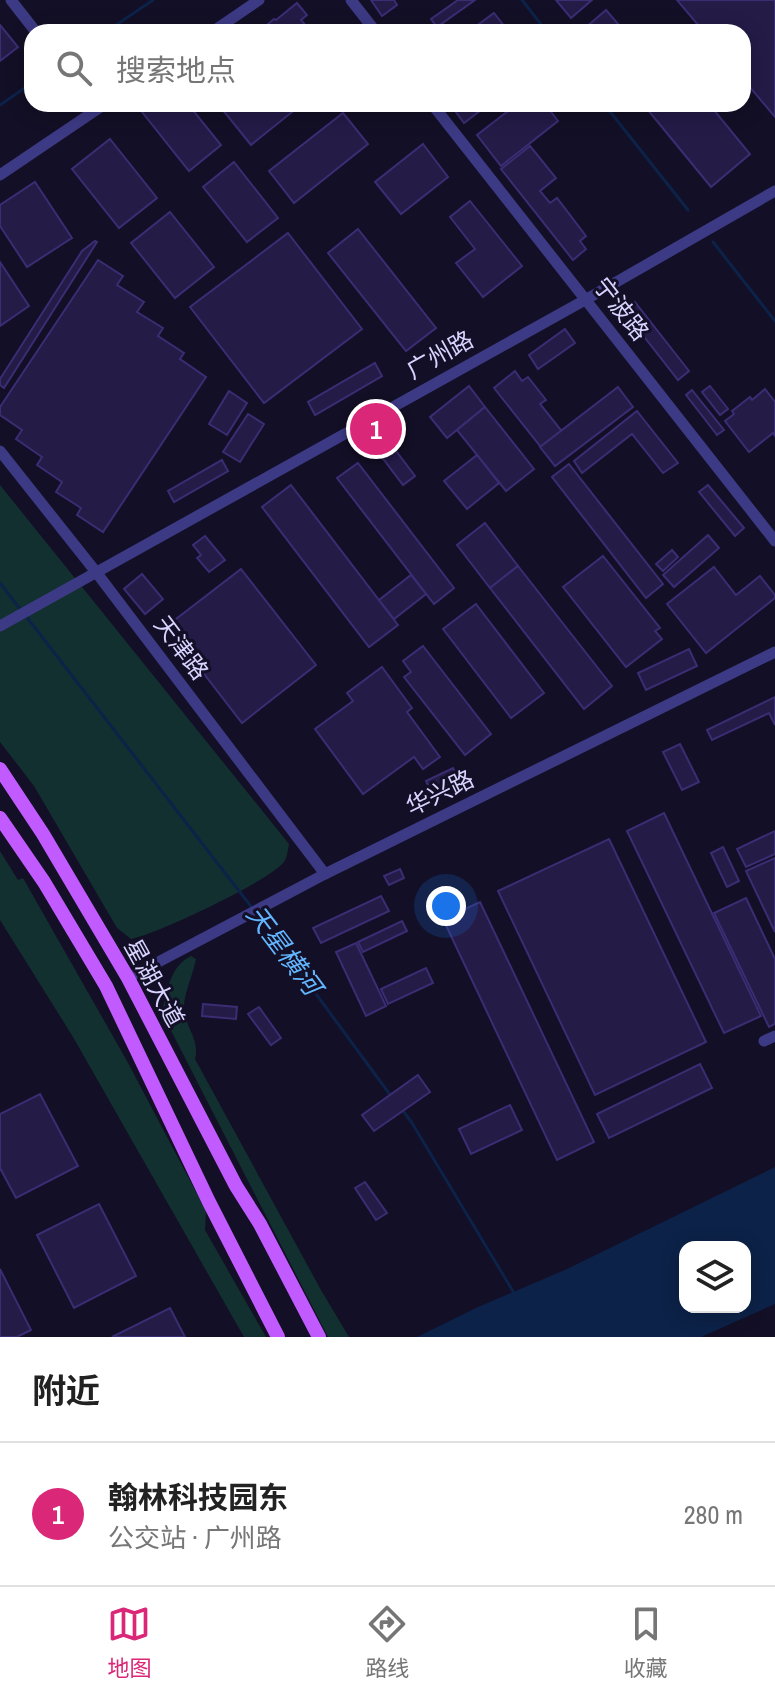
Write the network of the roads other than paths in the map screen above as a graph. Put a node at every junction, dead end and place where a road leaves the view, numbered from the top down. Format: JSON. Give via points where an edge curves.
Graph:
{"nodes":[{"id":1,"x":11,"y":0,"type":"edge"},
{"id":2,"x":259,"y":0,"type":"edge"},
{"id":3,"x":351,"y":0,"type":"edge"},
{"id":4,"x":30,"y":24,"type":"edge"},
{"id":5,"x":224,"y":24,"type":"edge"},
{"id":6,"x":370,"y":24,"type":"edge"},
{"id":7,"x":90,"y":112,"type":"edge"},
{"id":8,"x":438,"y":112,"type":"edge"},
{"id":9,"x":0,"y":175,"type":"edge"},
{"id":10,"x":775,"y":191,"type":"edge"},
{"id":11,"x":585,"y":300,"type":"junction"},
{"id":12,"x":0,"y":451,"type":"edge"},
{"id":13,"x":775,"y":541,"type":"edge"},
{"id":14,"x":96,"y":572,"type":"junction"},
{"id":15,"x":0,"y":626,"type":"edge"},
{"id":16,"x":775,"y":652,"type":"edge"},
{"id":17,"x":0,"y":769,"type":"edge"},
{"id":18,"x":0,"y":818,"type":"edge"},
{"id":19,"x":325,"y":874,"type":"junction"},
{"id":20,"x":128,"y":978,"type":"junction"},
{"id":21,"x":278,"y":1337,"type":"edge"},
{"id":22,"x":319,"y":1337,"type":"edge"}],
"edges":[{"from":1,"to":4,"type":"street"},
{"from":2,"to":5,"type":"street"},
{"from":3,"to":6,"type":"street"},
{"from":7,"to":9,"type":"street"},
{"from":8,"to":11,"type":"street","name":"宁波路"},
{"from":10,"to":11,"type":"street","name":"广州路"},
{"from":11,"to":13,"type":"street","name":"宁波路"},
{"from":11,"to":14,"type":"street","name":"广州路"},
{"from":12,"to":14,"type":"street","name":"天津路"},
{"from":14,"to":15,"type":"street","name":"广州路"},
{"from":14,"to":19,"type":"street","name":"天津路"},
{"from":16,"to":19,"type":"street","name":"华兴路"},
{"from":17,"to":20,"type":"main road","name":"星湖大道"},
{"from":18,"to":21,"type":"main road","name":"星湖大道","via":[[106,986]]},
{"from":19,"to":20,"type":"street","name":"华兴路"},
{"from":20,"to":22,"type":"main road","name":"星湖大道"}]}
